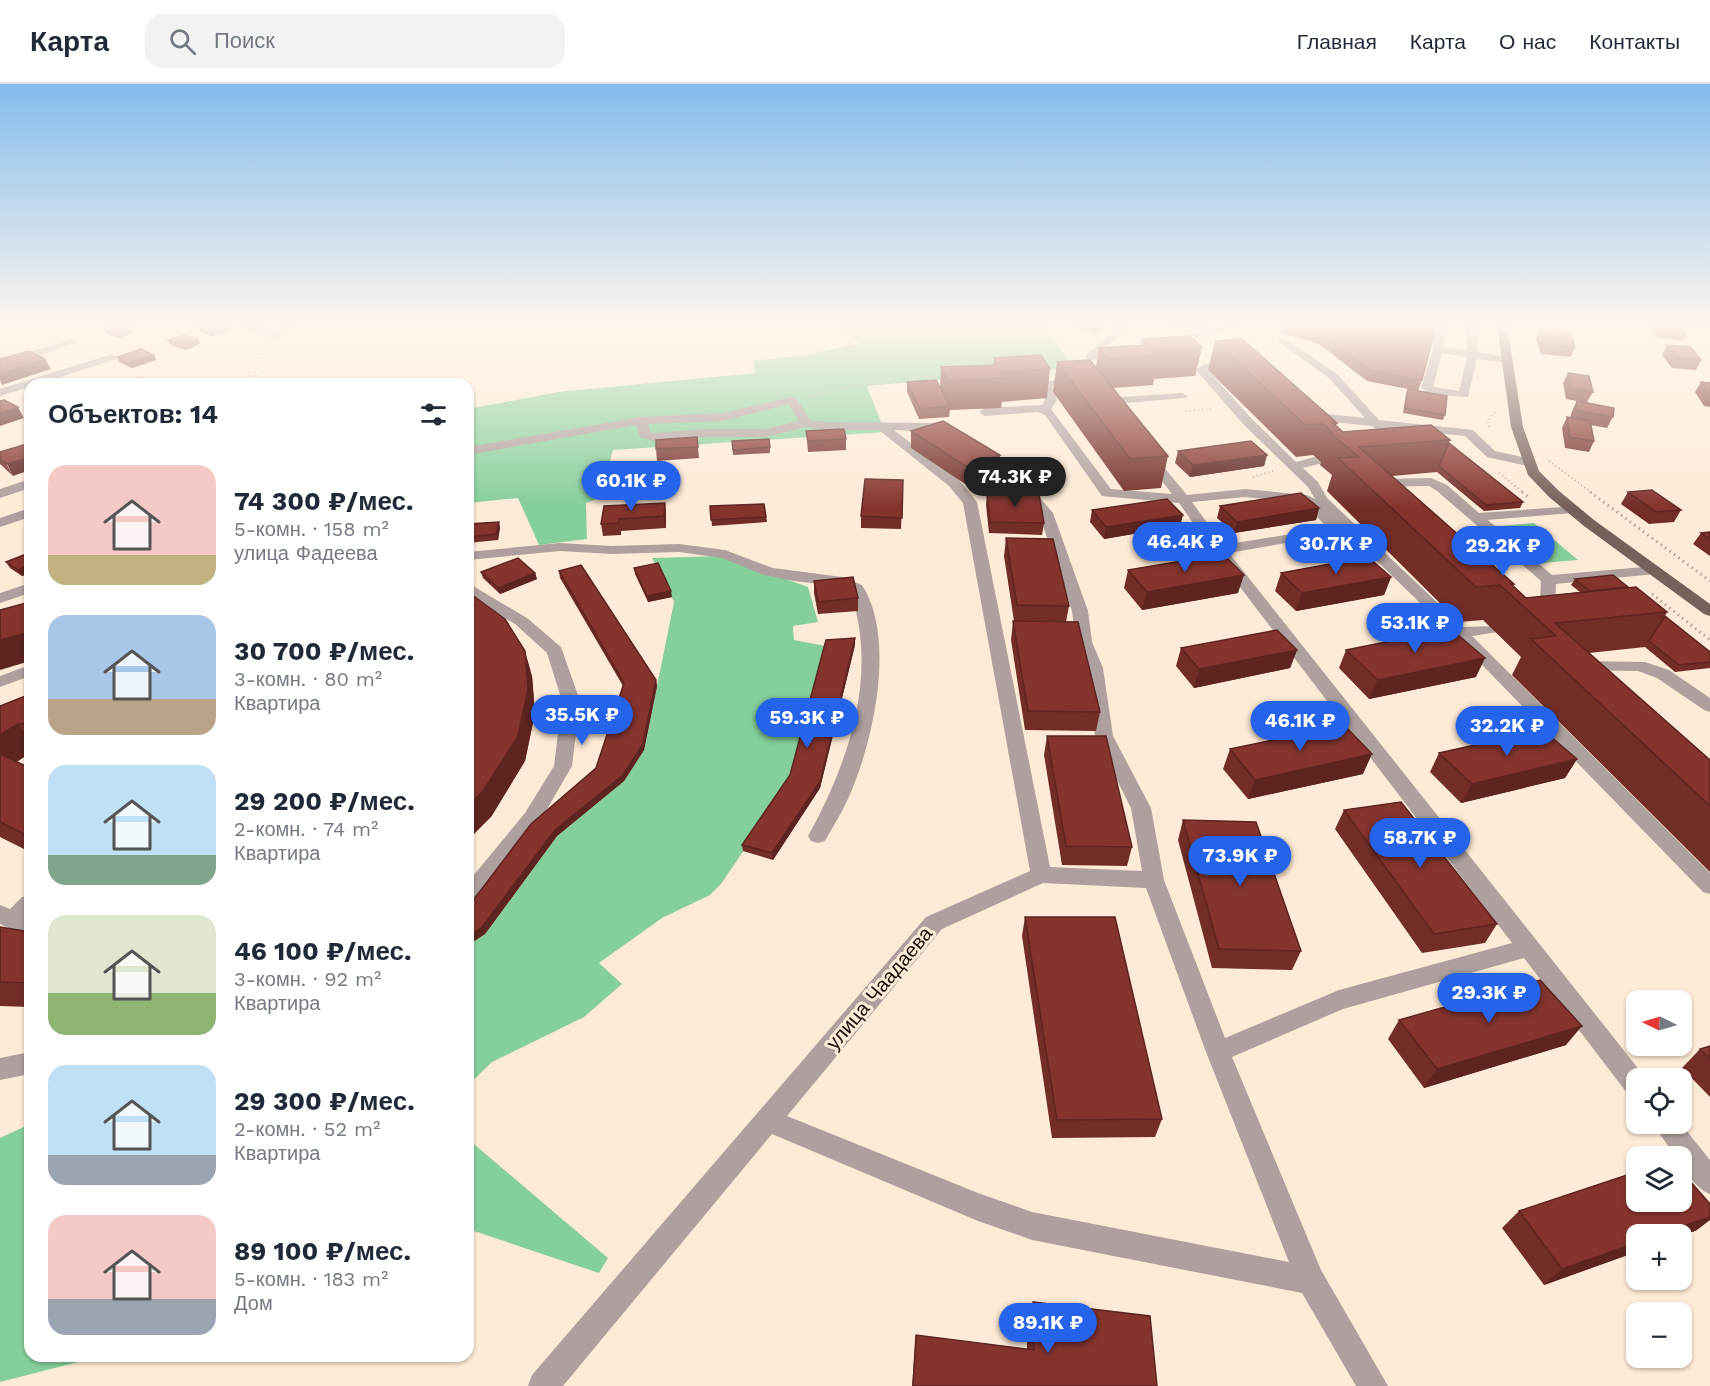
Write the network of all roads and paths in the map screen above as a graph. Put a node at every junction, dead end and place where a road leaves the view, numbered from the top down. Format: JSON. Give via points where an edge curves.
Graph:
{"nodes":[{"id":1,"x":23,"y":386,"type":"edge"},
{"id":2,"x":859,"y":386,"type":"edge"},
{"id":3,"x":1046,"y":386,"type":"edge"},
{"id":4,"x":1087,"y":386,"type":"edge"},
{"id":5,"x":1217,"y":386,"type":"edge"},
{"id":6,"x":1343,"y":386,"type":"edge"},
{"id":7,"x":1427,"y":386,"type":"edge"},
{"id":8,"x":1466,"y":386,"type":"edge"},
{"id":9,"x":1511,"y":386,"type":"edge"},
{"id":10,"x":1097,"y":392,"type":"junction"},
{"id":11,"x":0,"y":393,"type":"edge"},
{"id":12,"x":1182,"y":396,"type":"dead end"},
{"id":13,"x":792,"y":400,"type":"junction"},
{"id":14,"x":1300,"y":409,"type":"edge"},
{"id":15,"x":1044,"y":410,"type":"junction"},
{"id":16,"x":985,"y":412,"type":"edge"},
{"id":17,"x":1117,"y":417,"type":"edge"},
{"id":18,"x":641,"y":421,"type":"junction"},
{"id":19,"x":806,"y":423,"type":"junction"},
{"id":20,"x":1377,"y":424,"type":"junction"},
{"id":21,"x":881,"y":426,"type":"junction"},
{"id":22,"x":1388,"y":440,"type":"edge"},
{"id":23,"x":1139,"y":444,"type":"edge"},
{"id":24,"x":474,"y":450,"type":"edge"},
{"id":25,"x":1326,"y":458,"type":"edge"},
{"id":26,"x":1549,"y":461,"type":"dead end"},
{"id":27,"x":1527,"y":462,"type":"junction"},
{"id":28,"x":1294,"y":466,"type":"junction"},
{"id":29,"x":1333,"y":484,"type":"dead end"},
{"id":30,"x":1364,"y":484,"type":"edge"},
{"id":31,"x":24,"y":485,"type":"edge"},
{"id":32,"x":1313,"y":485,"type":"junction"},
{"id":33,"x":0,"y":494,"type":"edge"},
{"id":34,"x":1266,"y":494,"type":"junction"},
{"id":35,"x":1183,"y":499,"type":"junction"},
{"id":36,"x":1572,"y":509,"type":"junction"},
{"id":37,"x":24,"y":514,"type":"edge"},
{"id":38,"x":1478,"y":517,"type":"junction"},
{"id":39,"x":0,"y":523,"type":"edge"},
{"id":40,"x":1218,"y":550,"type":"junction"},
{"id":41,"x":474,"y":555,"type":"edge"},
{"id":42,"x":1655,"y":570,"type":"junction"},
{"id":43,"x":1549,"y":580,"type":"junction"},
{"id":44,"x":1710,"y":580,"type":"edge"},
{"id":45,"x":24,"y":590,"type":"edge"},
{"id":46,"x":474,"y":592,"type":"edge"},
{"id":47,"x":0,"y":598,"type":"edge"},
{"id":48,"x":1710,"y":611,"type":"edge"},
{"id":49,"x":1536,"y":625,"type":"edge"},
{"id":50,"x":1492,"y":629,"type":"dead end"},
{"id":51,"x":1459,"y":632,"type":"junction"},
{"id":52,"x":1494,"y":667,"type":"junction"},
{"id":53,"x":1512,"y":667,"type":"dead end"},
{"id":54,"x":1568,"y":667,"type":"edge"},
{"id":55,"x":24,"y":672,"type":"edge"},
{"id":56,"x":0,"y":682,"type":"edge"},
{"id":57,"x":1710,"y":706,"type":"edge"},
{"id":58,"x":818,"y":836,"type":"dead end"},
{"id":59,"x":1041,"y":875,"type":"junction"},
{"id":60,"x":1154,"y":880,"type":"junction"},
{"id":61,"x":1710,"y":886,"type":"edge"},
{"id":62,"x":474,"y":890,"type":"edge"},
{"id":63,"x":24,"y":910,"type":"edge"},
{"id":64,"x":14,"y":921,"type":"edge"},
{"id":65,"x":1531,"y":947,"type":"junction"},
{"id":66,"x":1218,"y":1052,"type":"junction"},
{"id":67,"x":24,"y":1064,"type":"edge"},
{"id":68,"x":0,"y":1069,"type":"edge"},
{"id":69,"x":1626,"y":1072,"type":"edge"},
{"id":70,"x":767,"y":1119,"type":"junction"},
{"id":71,"x":1674,"y":1134,"type":"edge"},
{"id":72,"x":1710,"y":1180,"type":"edge"},
{"id":73,"x":1311,"y":1280,"type":"junction"},
{"id":74,"x":543,"y":1386,"type":"edge"},
{"id":75,"x":1373,"y":1386,"type":"edge"}],
"edges":[{"from":1,"to":11,"type":"street"},
{"from":2,"to":13,"type":"path"},
{"from":3,"to":15,"type":"street","via":[[1051,400]]},
{"from":4,"to":10,"type":"street"},
{"from":5,"to":28,"type":"street"},
{"from":6,"to":20,"type":"street"},
{"from":7,"to":8,"type":"street","via":[[1453,395],[1464,395]]},
{"from":9,"to":27,"type":"main road"},
{"from":10,"to":12,"type":"street"},
{"from":10,"to":17,"type":"street"},
{"from":13,"to":18,"type":"street","via":[[723,417]]},
{"from":13,"to":19,"type":"street"},
{"from":14,"to":20,"type":"street","via":[[1313,417]]},
{"from":15,"to":16,"type":"street"},
{"from":15,"to":35,"type":"street","via":[[1107,493]]},
{"from":18,"to":19,"type":"street","via":[[644,434],[654,437],[765,433]]},
{"from":18,"to":24,"type":"street"},
{"from":19,"to":21,"type":"street"},
{"from":20,"to":22,"type":"street"},
{"from":20,"to":27,"type":"street","via":[[1469,433],[1491,454]]},
{"from":21,"to":59,"type":"street","via":[[954,483],[970,502]]},
{"from":21,"to":60,"type":"street","via":[[946,429],[1016,479],[1046,513],[1095,668],[1104,736],[1141,808]]},
{"from":23,"to":35,"type":"street"},
{"from":25,"to":28,"type":"street"},
{"from":26,"to":44,"type":"path"},
{"from":27,"to":36,"type":"main road","via":[[1540,481]]},
{"from":28,"to":32,"type":"street"},
{"from":28,"to":34,"type":"path","via":[[1252,476]]},
{"from":29,"to":32,"type":"street"},
{"from":30,"to":38,"type":"street","via":[[1431,482]]},
{"from":31,"to":33,"type":"street"},
{"from":32,"to":51,"type":"street","via":[[1322,500]]},
{"from":34,"to":35,"type":"street"},
{"from":34,"to":40,"type":"street","via":[[1307,499],[1338,530]]},
{"from":35,"to":40,"type":"street"},
{"from":36,"to":38,"type":"street"},
{"from":36,"to":42,"type":"main road"},
{"from":37,"to":39,"type":"street"},
{"from":38,"to":43,"type":"street"},
{"from":40,"to":65,"type":"street"},
{"from":41,"to":58,"type":"street","via":[[560,547],[679,548],[725,554],[770,572],[842,582],[857,588],[865,605],[871,644],[869,687],[859,739],[841,794]]},
{"from":42,"to":43,"type":"street"},
{"from":42,"to":48,"type":"main road"},
{"from":43,"to":49,"type":"street","via":[[1547,624]]},
{"from":45,"to":47,"type":"street"},
{"from":46,"to":62,"type":"street","via":[[521,621],[555,651],[571,701],[563,766],[532,818]]},
{"from":50,"to":51,"type":"street"},
{"from":51,"to":52,"type":"street"},
{"from":52,"to":53,"type":"street"},
{"from":52,"to":61,"type":"street"},
{"from":54,"to":57,"type":"street","via":[[1639,666],[1664,674]]},
{"from":55,"to":56,"type":"street"},
{"from":59,"to":60,"type":"street"},
{"from":59,"to":70,"type":"street","name":"улица Чаадаева","via":[[934,923]]},
{"from":60,"to":66,"type":"street"},
{"from":63,"to":64,"type":"street"},
{"from":65,"to":66,"type":"street","via":[[1339,1000]]},
{"from":65,"to":69,"type":"street"},
{"from":66,"to":73,"type":"street"},
{"from":67,"to":68,"type":"street"},
{"from":70,"to":73,"type":"street","via":[[1032,1226]]},
{"from":70,"to":74,"type":"street","name":"улица Чаадаева"},
{"from":71,"to":72,"type":"street"},
{"from":73,"to":75,"type":"street"}]}
